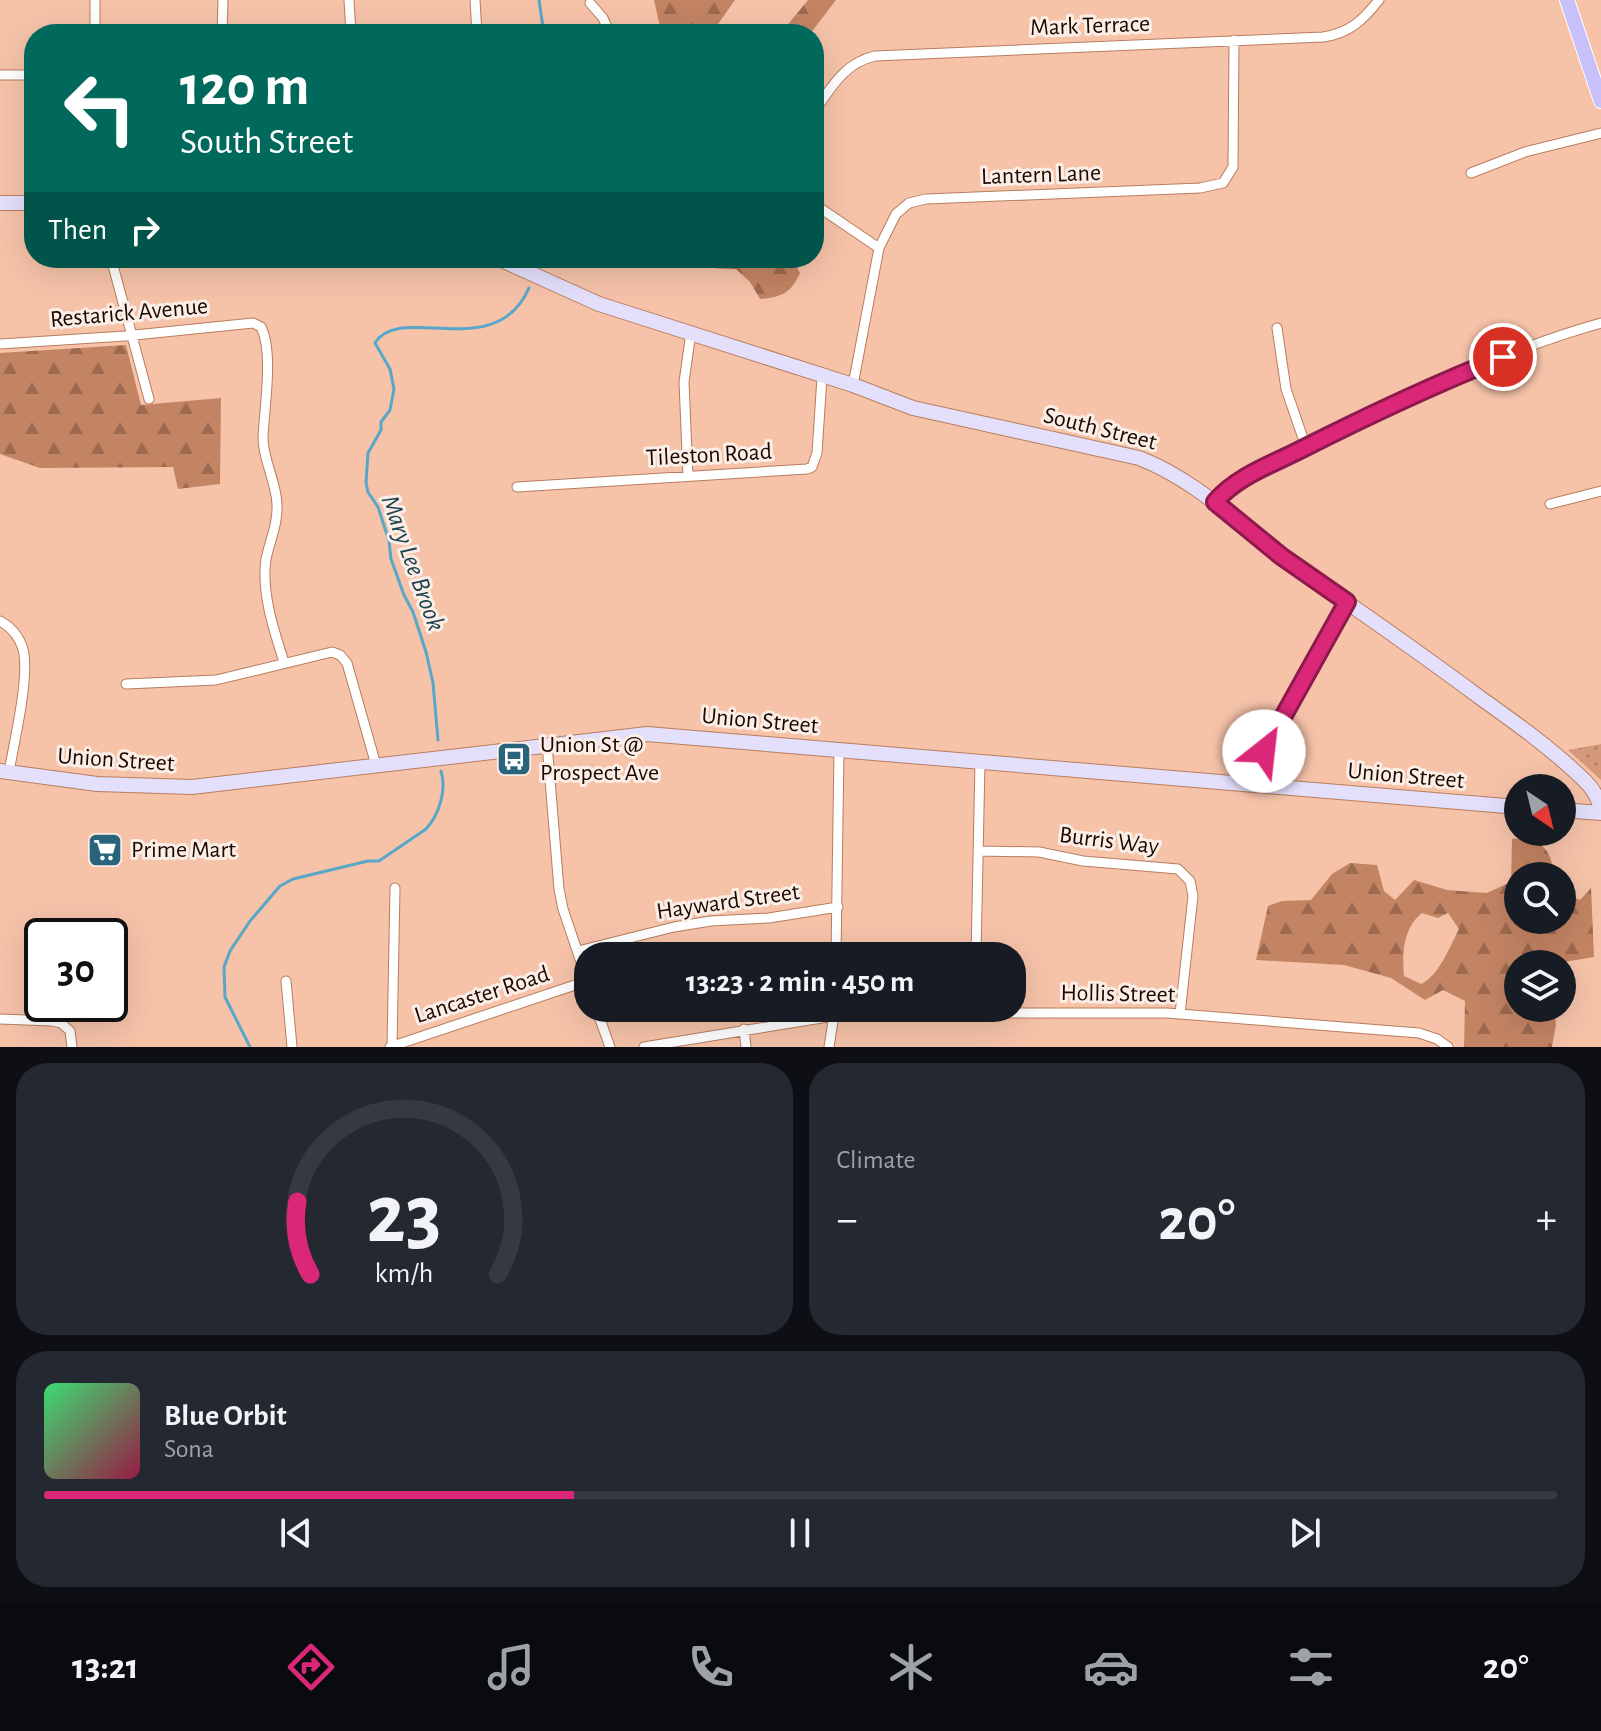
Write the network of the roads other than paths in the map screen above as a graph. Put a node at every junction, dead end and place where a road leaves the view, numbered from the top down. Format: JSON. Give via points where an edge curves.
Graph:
{"nodes":[{"id":1,"x":95,"y":0,"type":"edge"},
{"id":2,"x":223,"y":0,"type":"edge"},
{"id":3,"x":349,"y":0,"type":"edge"},
{"id":4,"x":475,"y":0,"type":"edge"},
{"id":5,"x":1379,"y":0,"type":"edge"},
{"id":6,"x":1567,"y":0,"type":"edge"},
{"id":7,"x":590,"y":3,"type":"dead end"},
{"id":8,"x":95,"y":24,"type":"edge"},
{"id":9,"x":222,"y":24,"type":"edge"},
{"id":10,"x":350,"y":24,"type":"edge"},
{"id":11,"x":476,"y":24,"type":"edge"},
{"id":12,"x":606,"y":24,"type":"edge"},
{"id":13,"x":1234,"y":40,"type":"junction"},
{"id":14,"x":0,"y":75,"type":"edge"},
{"id":15,"x":24,"y":75,"type":"edge"},
{"id":16,"x":824,"y":98,"type":"edge"},
{"id":17,"x":1601,"y":101,"type":"edge"},
{"id":18,"x":1601,"y":133,"type":"edge"},
{"id":19,"x":1471,"y":173,"type":"dead end"},
{"id":20,"x":0,"y":203,"type":"edge"},
{"id":21,"x":24,"y":203,"type":"edge"},
{"id":22,"x":824,"y":211,"type":"edge"},
{"id":23,"x":879,"y":248,"type":"junction"},
{"id":24,"x":114,"y":268,"type":"edge"},
{"id":25,"x":519,"y":268,"type":"edge"},
{"id":26,"x":1601,"y":323,"type":"edge"},
{"id":27,"x":1277,"y":328,"type":"dead end"},
{"id":28,"x":691,"y":332,"type":"junction"},
{"id":29,"x":132,"y":335,"type":"junction"},
{"id":30,"x":0,"y":344,"type":"edge"},
{"id":31,"x":822,"y":377,"type":"junction"},
{"id":32,"x":853,"y":385,"type":"junction"},
{"id":33,"x":149,"y":399,"type":"dead end"},
{"id":34,"x":1306,"y":447,"type":"junction"},
{"id":35,"x":688,"y":476,"type":"junction"},
{"id":36,"x":517,"y":487,"type":"dead end"},
{"id":37,"x":1601,"y":491,"type":"edge"},
{"id":38,"x":1215,"y":502,"type":"junction"},
{"id":39,"x":1550,"y":504,"type":"dead end"},
{"id":40,"x":1347,"y":602,"type":"junction"},
{"id":41,"x":0,"y":621,"type":"edge"},
{"id":42,"x":284,"y":662,"type":"junction"},
{"id":43,"x":126,"y":684,"type":"dead end"},
{"id":44,"x":547,"y":744,"type":"junction"},
{"id":45,"x":839,"y":750,"type":"junction"},
{"id":46,"x":980,"y":762,"type":"junction"},
{"id":47,"x":376,"y":765,"type":"junction"},
{"id":48,"x":4,"y":772,"type":"edge"},
{"id":49,"x":1246,"y":785,"type":"junction"},
{"id":50,"x":1504,"y":806,"type":"edge"},
{"id":51,"x":1576,"y":811,"type":"edge"},
{"id":52,"x":1601,"y":812,"type":"edge"},
{"id":53,"x":979,"y":851,"type":"junction"},
{"id":54,"x":395,"y":888,"type":"dead end"},
{"id":55,"x":838,"y":907,"type":"junction"},
{"id":56,"x":575,"y":942,"type":"edge"},
{"id":57,"x":615,"y":942,"type":"edge"},
{"id":58,"x":837,"y":942,"type":"edge"},
{"id":59,"x":976,"y":942,"type":"edge"},
{"id":60,"x":286,"y":981,"type":"dead end"},
{"id":61,"x":574,"y":987,"type":"edge"},
{"id":62,"x":1026,"y":1011,"type":"edge"},
{"id":63,"x":1180,"y":1014,"type":"junction"},
{"id":64,"x":0,"y":1019,"type":"edge"},
{"id":65,"x":601,"y":1022,"type":"edge"},
{"id":66,"x":781,"y":1022,"type":"edge"},
{"id":67,"x":833,"y":1022,"type":"edge"},
{"id":68,"x":744,"y":1029,"type":"junction"},
{"id":69,"x":1447,"y":1046,"type":"edge"},
{"id":70,"x":72,"y":1047,"type":"edge"},
{"id":71,"x":292,"y":1047,"type":"edge"},
{"id":72,"x":391,"y":1047,"type":"edge"},
{"id":73,"x":610,"y":1047,"type":"edge"},
{"id":74,"x":644,"y":1047,"type":"edge"},
{"id":75,"x":746,"y":1047,"type":"edge"},
{"id":76,"x":829,"y":1047,"type":"edge"}],
"edges":[{"from":1,"to":8,"type":"street"},
{"from":2,"to":9,"type":"street"},
{"from":3,"to":10,"type":"street"},
{"from":4,"to":11,"type":"street"},
{"from":5,"to":13,"type":"street","name":"Mark Terrace","via":[[1359,24],[1336,35]]},
{"from":6,"to":17,"type":"main road"},
{"from":7,"to":12,"type":"street"},
{"from":13,"to":16,"type":"street","name":"Mark Terrace","via":[[875,56],[852,64]]},
{"from":13,"to":23,"type":"street","name":"Lantern Lane","via":[[1233,167],[1223,183],[920,200],[896,214]]},
{"from":14,"to":15,"type":"street"},
{"from":18,"to":19,"type":"street","via":[[1525,152]]},
{"from":20,"to":21,"type":"main road"},
{"from":22,"to":23,"type":"street"},
{"from":23,"to":32,"type":"street","name":"Lantern Lane"},
{"from":24,"to":29,"type":"street"},
{"from":25,"to":28,"type":"main road","name":"South Street","via":[[599,304]]},
{"from":26,"to":34,"type":"street","via":[[1438,382]]},
{"from":27,"to":34,"type":"street","via":[[1286,389]]},
{"from":28,"to":31,"type":"main road","name":"South Street"},
{"from":28,"to":35,"type":"street","via":[[684,382]]},
{"from":29,"to":30,"type":"street","name":"Restarick Avenue"},
{"from":29,"to":33,"type":"street"},
{"from":29,"to":42,"type":"street","name":"Restarick Avenue","via":[[253,323],[261,327],[268,382],[264,446],[277,503],[266,577]]},
{"from":31,"to":32,"type":"main road","name":"South Street"},
{"from":31,"to":35,"type":"street","name":"Tileston Road","via":[[812,467]]},
{"from":32,"to":38,"type":"main road","name":"South Street","via":[[913,408],[1139,458],[1179,476]]},
{"from":34,"to":38,"type":"street","via":[[1236,483]]},
{"from":35,"to":36,"type":"street","name":"Tileston Road"},
{"from":37,"to":39,"type":"street"},
{"from":38,"to":40,"type":"main road","name":"South Street"},
{"from":40,"to":49,"type":"street"},
{"from":40,"to":52,"type":"main road","name":"South Street","via":[[1554,753],[1587,783]]},
{"from":41,"to":48,"type":"street","via":[[16,634],[24,653],[20,706]]},
{"from":42,"to":43,"type":"street","via":[[216,680]]},
{"from":42,"to":47,"type":"street","via":[[340,655],[347,663]]},
{"from":44,"to":45,"type":"main road","name":"Union Street","via":[[647,734]]},
{"from":44,"to":47,"type":"main road","name":"Union Street"},
{"from":44,"to":56,"type":"street","via":[[559,889]]},
{"from":45,"to":46,"type":"main road","name":"Union Street"},
{"from":45,"to":55,"type":"street"},
{"from":46,"to":49,"type":"main road","name":"Union Street"},
{"from":46,"to":53,"type":"street"},
{"from":47,"to":48,"type":"main road","name":"Union Street","via":[[183,787],[97,784]]},
{"from":49,"to":50,"type":"main road","name":"Union Street"},
{"from":51,"to":52,"type":"main road"},
{"from":53,"to":59,"type":"street"},
{"from":53,"to":63,"type":"street","name":"Burris Way","via":[[1039,852],[1178,869],[1190,881],[1193,896]]},
{"from":54,"to":72,"type":"street"},
{"from":55,"to":57,"type":"street","name":"Hayward Street","via":[[711,921]]},
{"from":55,"to":58,"type":"street"},
{"from":60,"to":71,"type":"street"},
{"from":61,"to":72,"type":"street","name":"Lancaster Road"},
{"from":62,"to":63,"type":"street","name":"Hollis Street"},
{"from":63,"to":69,"type":"street","name":"Hollis Street","via":[[1419,1033]]},
{"from":64,"to":70,"type":"street","via":[[66,1026]]},
{"from":65,"to":73,"type":"street"},
{"from":66,"to":68,"type":"street","name":"Hollis Street"},
{"from":67,"to":76,"type":"street"},
{"from":68,"to":74,"type":"street","name":"Hollis Street"},
{"from":68,"to":75,"type":"street"}]}
